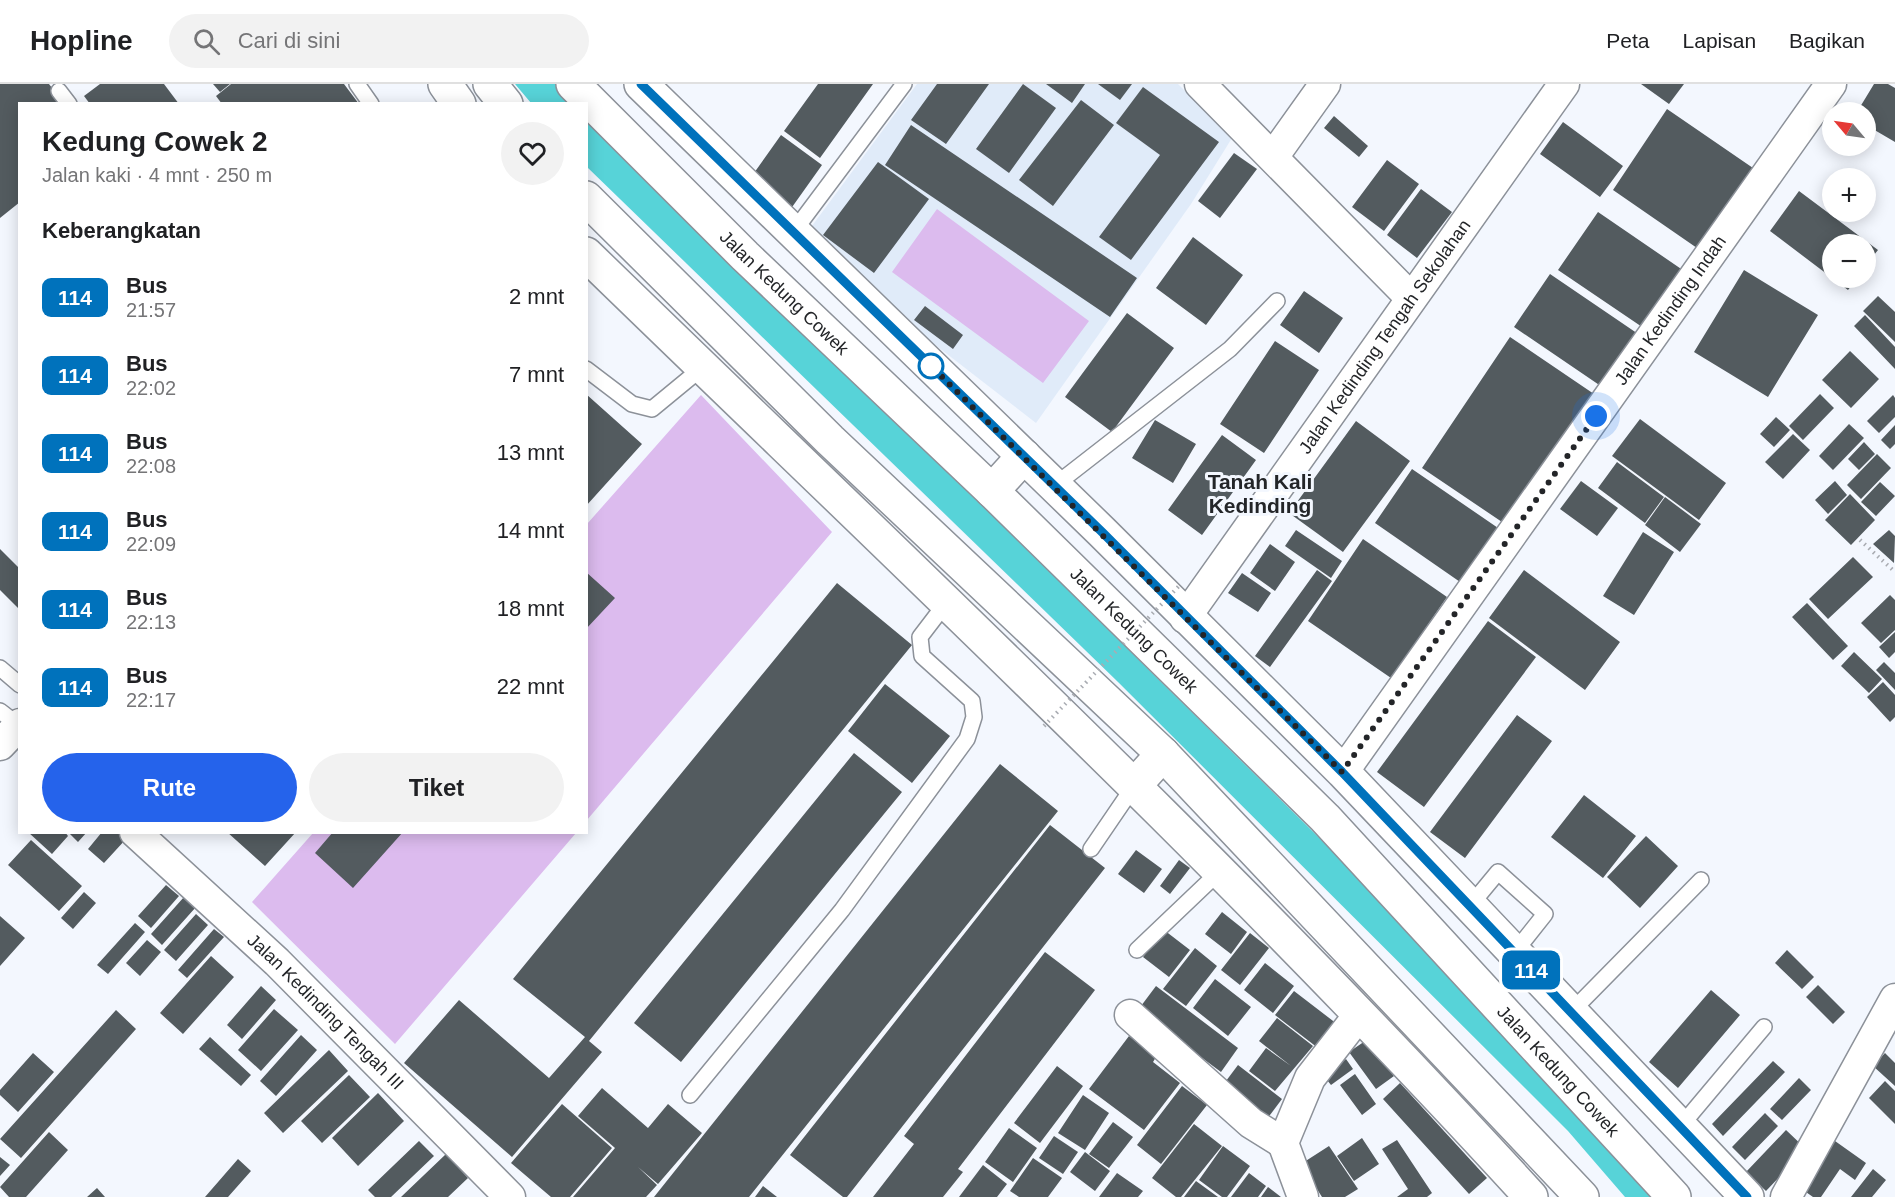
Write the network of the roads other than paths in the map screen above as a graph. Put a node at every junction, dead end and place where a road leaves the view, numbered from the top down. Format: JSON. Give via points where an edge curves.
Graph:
{"nodes":[{"id":1,"x":357,"y":84,"type":"edge"},
{"id":2,"x":445,"y":84,"type":"edge"},
{"id":3,"x":490,"y":84,"type":"edge"},
{"id":4,"x":573,"y":84,"type":"edge"},
{"id":5,"x":641,"y":84,"type":"edge"},
{"id":6,"x":904,"y":84,"type":"edge"},
{"id":7,"x":1200,"y":84,"type":"edge"},
{"id":8,"x":1325,"y":84,"type":"edge"},
{"id":9,"x":1564,"y":84,"type":"edge"},
{"id":10,"x":1831,"y":84,"type":"edge"},
{"id":11,"x":370,"y":102,"type":"edge"},
{"id":12,"x":458,"y":102,"type":"edge"},
{"id":13,"x":504,"y":102,"type":"edge"},
{"id":14,"x":1273,"y":157,"type":"junction"},
{"id":15,"x":588,"y":200,"type":"edge"},
{"id":16,"x":794,"y":231,"type":"junction"},
{"id":17,"x":588,"y":256,"type":"edge"},
{"id":18,"x":1411,"y":298,"type":"junction"},
{"id":19,"x":1277,"y":301,"type":"dead end"},
{"id":20,"x":703,"y":367,"type":"junction"},
{"id":21,"x":588,"y":371,"type":"edge"},
{"id":22,"x":1024,"y":456,"type":"junction"},
{"id":23,"x":1054,"y":486,"type":"junction"},
{"id":24,"x":992,"y":491,"type":"junction"},
{"id":25,"x":946,"y":603,"type":"junction"},
{"id":26,"x":1185,"y":618,"type":"junction"},
{"id":27,"x":0,"y":668,"type":"edge"},
{"id":28,"x":18,"y":683,"type":"edge"},
{"id":29,"x":1163,"y":754,"type":"junction"},
{"id":30,"x":1342,"y":772,"type":"junction"},
{"id":31,"x":1134,"y":786,"type":"junction"},
{"id":32,"x":137,"y":834,"type":"edge"},
{"id":33,"x":1091,"y":849,"type":"dead end"},
{"id":34,"x":1221,"y":870,"type":"junction"},
{"id":35,"x":1701,"y":880,"type":"dead end"},
{"id":36,"x":1469,"y":907,"type":"junction"},
{"id":37,"x":1137,"y":950,"type":"dead end"},
{"id":38,"x":1514,"y":953,"type":"junction"},
{"id":39,"x":1895,"y":999,"type":"edge"},
{"id":40,"x":1571,"y":1012,"type":"junction"},
{"id":41,"x":1130,"y":1015,"type":"dead end"},
{"id":42,"x":1359,"y":1015,"type":"junction"},
{"id":43,"x":1764,"y":1027,"type":"dead end"},
{"id":44,"x":690,"y":1095,"type":"dead end"},
{"id":45,"x":1680,"y":1127,"type":"junction"},
{"id":46,"x":1283,"y":1143,"type":"junction"},
{"id":47,"x":510,"y":1197,"type":"edge"},
{"id":48,"x":1303,"y":1197,"type":"edge"},
{"id":49,"x":1531,"y":1197,"type":"edge"},
{"id":50,"x":1582,"y":1197,"type":"edge"},
{"id":51,"x":1674,"y":1197,"type":"edge"},
{"id":52,"x":1747,"y":1197,"type":"edge"},
{"id":53,"x":1786,"y":1197,"type":"edge"}],
"edges":[{"from":1,"to":11,"type":"lane"},
{"from":2,"to":12,"type":"main road"},
{"from":3,"to":13,"type":"main road"},
{"from":4,"to":24,"type":"main road","name":"Jalan Kedung Cowek","via":[[745,256]]},
{"from":5,"to":16,"type":"main road"},
{"from":6,"to":16,"type":"lane"},
{"from":7,"to":14,"type":"street"},
{"from":8,"to":14,"type":"street"},
{"from":9,"to":18,"type":"street","name":"Jalan Kedinding Tengah Sekolahan"},
{"from":10,"to":30,"type":"street","name":"Jalan Kedinding Indah"},
{"from":14,"to":18,"type":"street"},
{"from":15,"to":29,"type":"main road","via":[[830,440]]},
{"from":16,"to":22,"type":"main road"},
{"from":17,"to":20,"type":"main road"},
{"from":18,"to":26,"type":"street","name":"Jalan Kedinding Tengah Sekolahan"},
{"from":19,"to":23,"type":"lane","via":[[1230,349]]},
{"from":20,"to":21,"type":"lane","via":[[652,409],[632,404]]},
{"from":20,"to":25,"type":"main road"},
{"from":22,"to":23,"type":"main road"},
{"from":22,"to":24,"type":"main road"},
{"from":23,"to":26,"type":"main road"},
{"from":24,"to":51,"type":"main road","name":"Jalan Kedung Cowek","via":[[1325,818]]},
{"from":25,"to":31,"type":"main road"},
{"from":25,"to":44,"type":"lane","via":[[919,642],[922,656],[972,701],[974,717],[967,739],[842,910]]},
{"from":26,"to":30,"type":"main road"},
{"from":27,"to":28,"type":"lane"},
{"from":29,"to":31,"type":"main road"},
{"from":29,"to":50,"type":"main road"},
{"from":30,"to":36,"type":"main road"},
{"from":31,"to":33,"type":"lane"},
{"from":31,"to":34,"type":"main road"},
{"from":32,"to":47,"type":"street","name":"Jalan Kedinding Tengah III","via":[[277,962]]},
{"from":34,"to":37,"type":"lane"},
{"from":34,"to":42,"type":"main road"},
{"from":35,"to":40,"type":"lane"},
{"from":36,"to":38,"type":"main road"},
{"from":36,"to":38,"type":"lane","via":[[1498,872],[1545,914]]},
{"from":38,"to":40,"type":"main road"},
{"from":39,"to":53,"type":"street"},
{"from":40,"to":45,"type":"main road"},
{"from":41,"to":46,"type":"street","via":[[1251,1123]]},
{"from":42,"to":46,"type":"street","via":[[1310,1078]]},
{"from":42,"to":49,"type":"main road"},
{"from":43,"to":45,"type":"lane"},
{"from":45,"to":52,"type":"main road"},
{"from":46,"to":48,"type":"street"}]}
